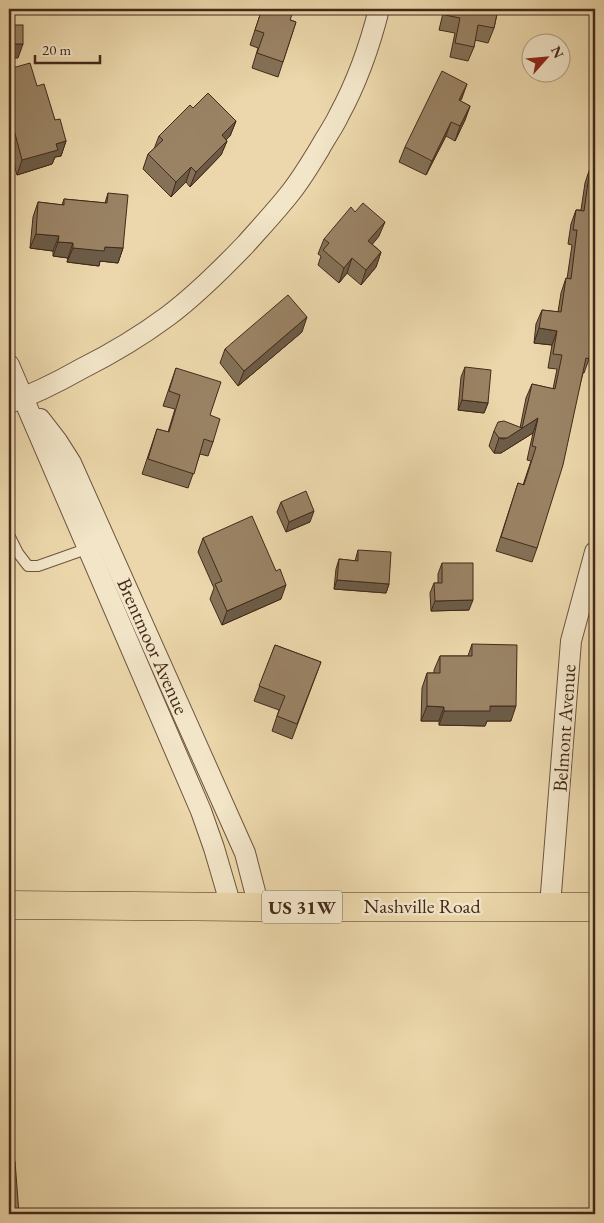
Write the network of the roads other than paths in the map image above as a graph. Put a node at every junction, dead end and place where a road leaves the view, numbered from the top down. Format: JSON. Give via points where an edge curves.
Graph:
{"nodes":[{"id":1,"x":379,"y":9,"type":"edge"},
{"id":2,"x":9,"y":365,"type":"edge"},
{"id":3,"x":16,"y":400,"type":"edge"},
{"id":4,"x":9,"y":534,"type":"edge"},
{"id":5,"x":97,"y":545,"type":"junction"},
{"id":6,"x":595,"y":552,"type":"edge"},
{"id":7,"x":9,"y":905,"type":"edge"},
{"id":8,"x":231,"y":906,"type":"junction"},
{"id":9,"x":550,"y":906,"type":"junction"},
{"id":10,"x":595,"y":906,"type":"edge"},
{"id":11,"x":259,"y":907,"type":"junction"}],
"edges":[{"from":1,"to":3,"type":"street","via":[[360,71],[340,115],[292,191],[261,228],[231,260],[168,316],[107,356]]},
{"from":2,"to":3,"type":"street","name":"Brentmoor Avenue"},
{"from":3,"to":5,"type":"street","name":"Brentmoor Avenue"},
{"from":4,"to":5,"type":"lane","via":[[28,566],[38,566]]},
{"from":5,"to":8,"type":"street","name":"Brentmoor Avenue","via":[[201,811]]},
{"from":5,"to":11,"type":"street","name":"Brentmoor Avenue","via":[[245,853]]},
{"from":6,"to":9,"type":"street","name":"Belmont Avenue","via":[[571,640]]},
{"from":7,"to":8,"type":"main road","name":"Nashville Road","number":"US 31W"},
{"from":8,"to":11,"type":"main road","name":"Nashville Road","number":"US 31W"},
{"from":9,"to":10,"type":"main road","name":"Nashville Road","number":"US 31W"},
{"from":9,"to":11,"type":"main road","name":"Nashville Road","number":"US 31W"}]}
